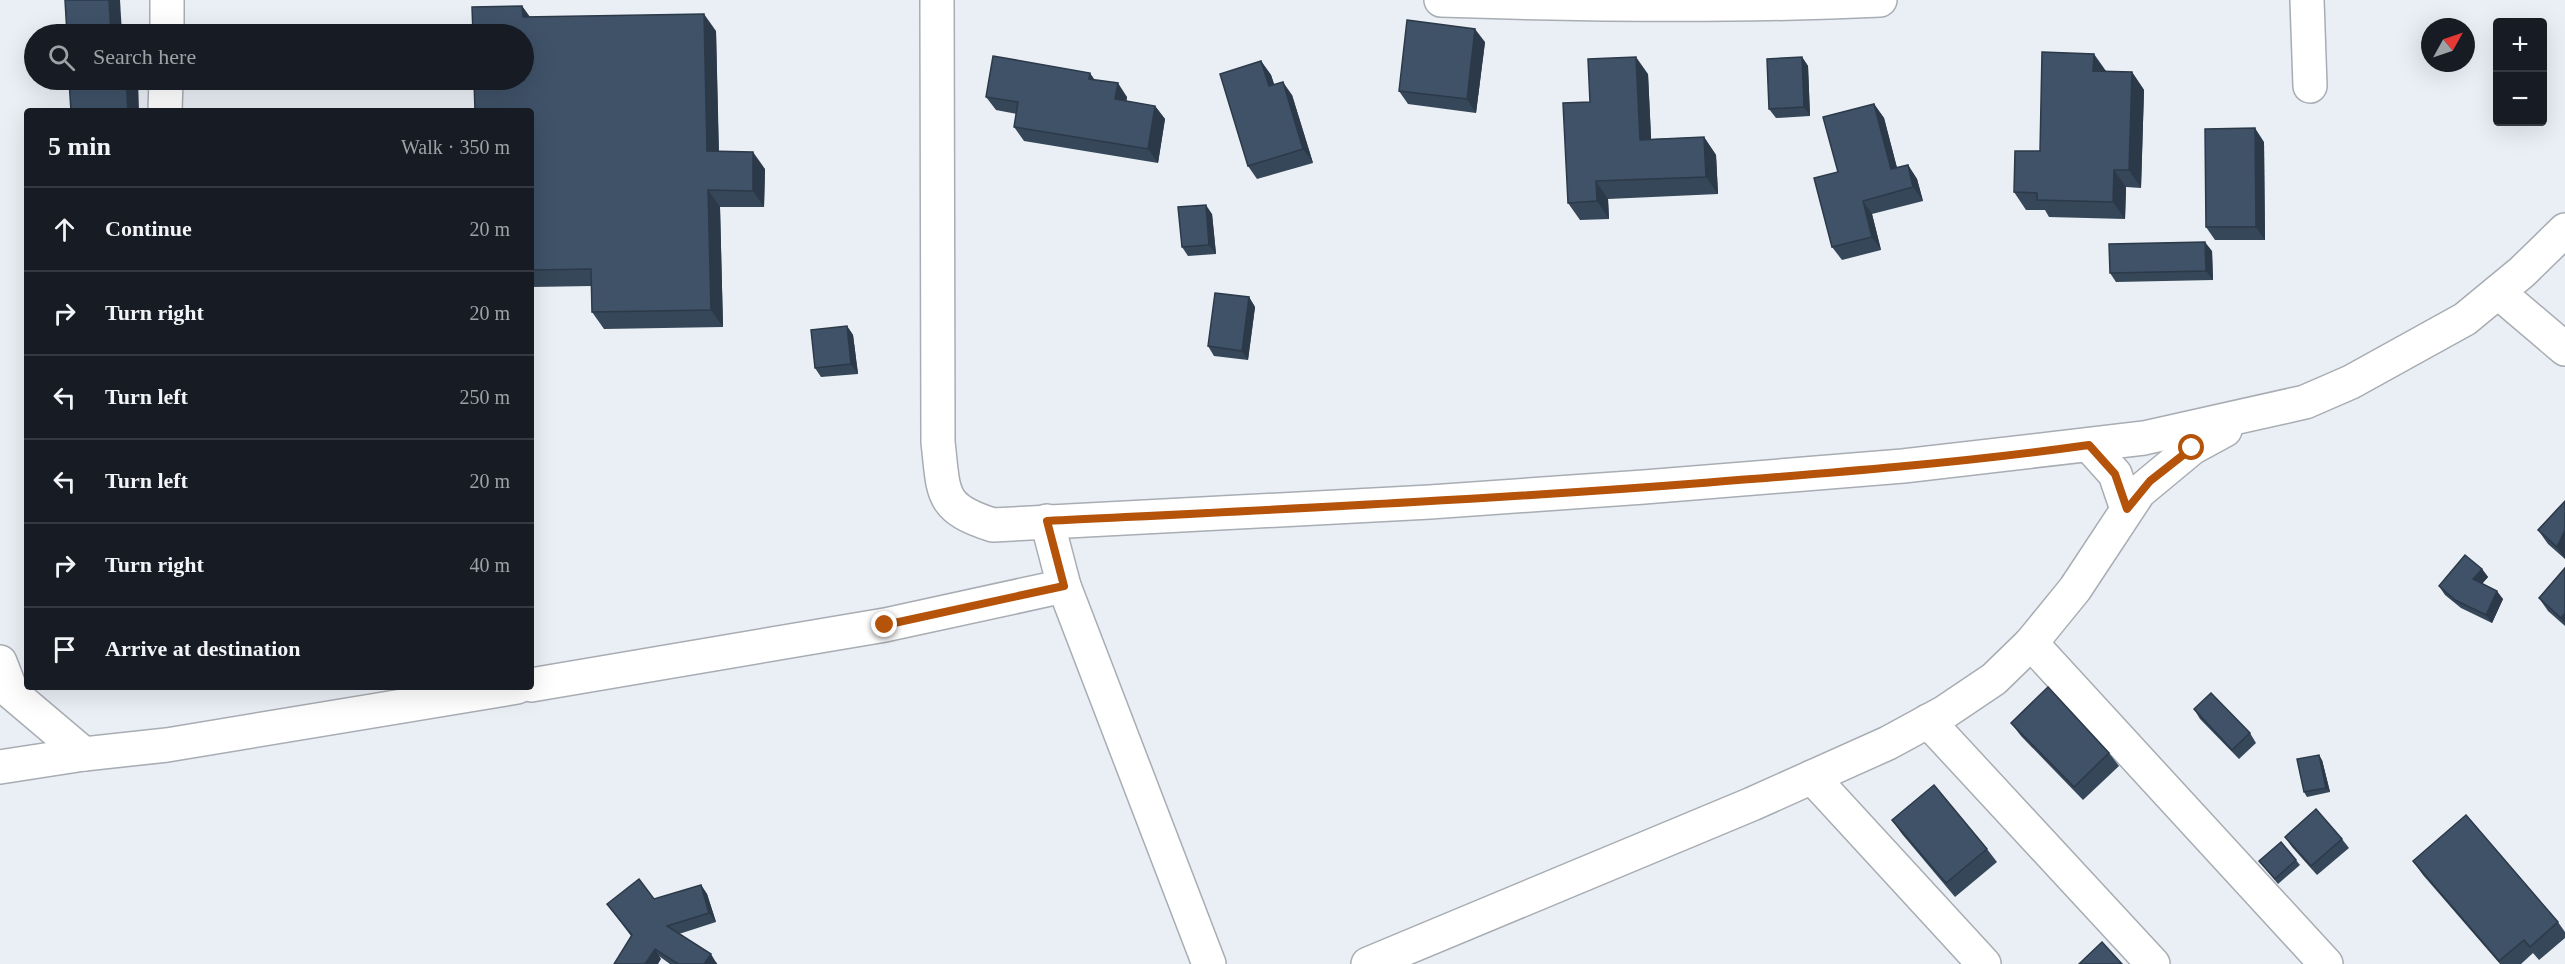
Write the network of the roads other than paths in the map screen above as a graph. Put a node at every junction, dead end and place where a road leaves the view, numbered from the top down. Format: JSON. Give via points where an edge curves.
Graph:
{"nodes":[{"id":1,"x":167,"y":0,"type":"edge"},
{"id":2,"x":937,"y":0,"type":"edge"},
{"id":3,"x":1441,"y":0,"type":"edge"},
{"id":4,"x":1880,"y":0,"type":"edge"},
{"id":5,"x":2307,"y":0,"type":"edge"},
{"id":6,"x":167,"y":24,"type":"edge"},
{"id":7,"x":2310,"y":86,"type":"dead end"},
{"id":8,"x":166,"y":90,"type":"edge"},
{"id":9,"x":165,"y":108,"type":"edge"},
{"id":10,"x":2565,"y":230,"type":"edge"},
{"id":11,"x":2498,"y":292,"type":"junction"},
{"id":12,"x":2565,"y":349,"type":"edge"},
{"id":13,"x":2255,"y":415,"type":"junction"},
{"id":14,"x":2089,"y":445,"type":"junction"},
{"id":15,"x":2127,"y":509,"type":"junction"},
{"id":16,"x":1047,"y":521,"type":"junction"},
{"id":17,"x":1064,"y":586,"type":"junction"},
{"id":18,"x":2031,"y":643,"type":"junction"},
{"id":19,"x":0,"y":662,"type":"edge"},
{"id":20,"x":534,"y":684,"type":"edge"},
{"id":21,"x":498,"y":690,"type":"edge"},
{"id":22,"x":1928,"y":721,"type":"junction"},
{"id":23,"x":84,"y":754,"type":"junction"},
{"id":24,"x":0,"y":767,"type":"edge"},
{"id":25,"x":1812,"y":777,"type":"junction"},
{"id":26,"x":1209,"y":964,"type":"edge"},
{"id":27,"x":1368,"y":964,"type":"edge"},
{"id":28,"x":1984,"y":964,"type":"edge"},
{"id":29,"x":2153,"y":964,"type":"edge"},
{"id":30,"x":2326,"y":964,"type":"edge"}],
"edges":[{"from":1,"to":6,"type":"street"},
{"from":2,"to":16,"type":"street","via":[[938,430],[942,483],[951,504],[969,517],[993,525]]},
{"from":3,"to":4,"type":"street","via":[[1584,5]]},
{"from":5,"to":7,"type":"street"},
{"from":8,"to":9,"type":"street"},
{"from":10,"to":11,"type":"street"},
{"from":11,"to":12,"type":"street"},
{"from":11,"to":13,"type":"street","via":[[2465,319],[2361,377],[2305,402]]},
{"from":13,"to":14,"type":"street"},
{"from":13,"to":15,"type":"street","via":[[2192,448],[2150,481]]},
{"from":14,"to":15,"type":"street","via":[[2115,474]]},
{"from":14,"to":16,"type":"street","via":[[1881,468],[1644,487]]},
{"from":15,"to":18,"type":"street","via":[[2075,589]]},
{"from":16,"to":17,"type":"street"},
{"from":17,"to":20,"type":"street","via":[[885,625]]},
{"from":17,"to":26,"type":"street"},
{"from":18,"to":22,"type":"street","via":[[1994,679]]},
{"from":18,"to":30,"type":"street"},
{"from":19,"to":23,"type":"street","via":[[12,693]]},
{"from":21,"to":23,"type":"street","via":[[167,746]]},
{"from":22,"to":25,"type":"street"},
{"from":22,"to":29,"type":"street"},
{"from":23,"to":24,"type":"street"},
{"from":25,"to":27,"type":"street"},
{"from":25,"to":28,"type":"street"}]}
